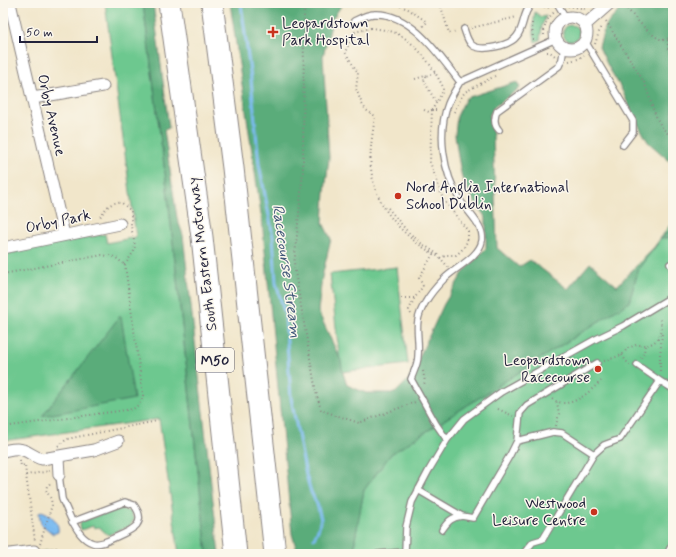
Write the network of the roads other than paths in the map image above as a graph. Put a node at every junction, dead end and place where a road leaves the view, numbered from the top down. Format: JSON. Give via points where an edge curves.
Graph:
{"nodes":[{"id":1,"x":10,"y":3,"type":"edge"},
{"id":2,"x":169,"y":3,"type":"edge"},
{"id":3,"x":212,"y":3,"type":"edge"},
{"id":4,"x":533,"y":3,"type":"edge"},
{"id":5,"x":557,"y":3,"type":"edge"},
{"id":6,"x":614,"y":5,"type":"edge"},
{"id":7,"x":563,"y":13,"type":"junction"},
{"id":8,"x":354,"y":21,"type":"dead end"},
{"id":9,"x":585,"y":25,"type":"junction"},
{"id":10,"x":464,"y":29,"type":"road end"},
{"id":11,"x":556,"y":39,"type":"junction"},
{"id":12,"x":585,"y":41,"type":"junction"},
{"id":13,"x":564,"y":47,"type":"junction"},
{"id":14,"x":460,"y":82,"type":"junction"},
{"id":15,"x":103,"y":86,"type":"dead end"},
{"id":16,"x":33,"y":98,"type":"junction"},
{"id":17,"x":500,"y":130,"type":"dead end"},
{"id":18,"x":623,"y":145,"type":"dead end"},
{"id":19,"x":120,"y":224,"type":"dead end"},
{"id":20,"x":64,"y":235,"type":"junction"},
{"id":21,"x":3,"y":248,"type":"edge"},
{"id":22,"x":673,"y":296,"type":"edge"},
{"id":23,"x":597,"y":363,"type":"road end"},
{"id":24,"x":637,"y":365,"type":"road end"},
{"id":25,"x":660,"y":381,"type":"junction"},
{"id":26,"x":673,"y":389,"type":"edge"},
{"id":27,"x":447,"y":440,"type":"junction"},
{"id":28,"x":517,"y":441,"type":"junction"},
{"id":29,"x":118,"y":442,"type":"dead end"},
{"id":30,"x":3,"y":451,"type":"edge"},
{"id":31,"x":594,"y":454,"type":"junction"},
{"id":32,"x":58,"y":457,"type":"junction"},
{"id":33,"x":59,"y":475,"type":"joint"},
{"id":34,"x":418,"y":490,"type":"junction"},
{"id":35,"x":462,"y":516,"type":"junction"},
{"id":36,"x":72,"y":522,"type":"junction"},
{"id":37,"x":442,"y":530,"type":"dead end"},
{"id":38,"x":673,"y":543,"type":"edge"},
{"id":39,"x":36,"y":548,"type":"road end"},
{"id":40,"x":10,"y":554,"type":"edge"},
{"id":41,"x":236,"y":554,"type":"edge"},
{"id":42,"x":275,"y":554,"type":"edge"},
{"id":43,"x":378,"y":554,"type":"edge"},
{"id":44,"x":523,"y":554,"type":"edge"},
{"id":45,"x":667,"y":554,"type":"edge"}],
"edges":[{"from":1,"to":16,"type":"street","name":"Orby Avenue"},
{"from":2,"to":41,"type":"highway","name":"South Eastern Motorway","number":"M50","via":[[202,237]]},
{"from":3,"to":42,"type":"highway","number":"M50","via":[[233,168]]},
{"from":4,"to":10,"type":"lane","via":[[527,8],[522,29],[514,40],[508,43],[484,49],[477,48],[468,42]]},
{"from":5,"to":7,"type":"lane"},
{"from":6,"to":9,"type":"street"},
{"from":7,"to":9,"type":"street","via":[[577,18]]},
{"from":7,"to":11,"type":"street","via":[[555,34]]},
{"from":8,"to":14,"type":"lane","via":[[373,14],[402,21],[427,42]]},
{"from":9,"to":12,"type":"street"},
{"from":11,"to":13,"type":"street"},
{"from":11,"to":14,"type":"lane"},
{"from":12,"to":13,"type":"street","via":[[574,49]]},
{"from":12,"to":18,"type":"lane","via":[[633,121],[633,132]]},
{"from":13,"to":17,"type":"lane","via":[[559,66],[497,111],[496,127]]},
{"from":14,"to":27,"type":"lane","via":[[446,112],[443,141],[446,164],[460,200],[479,226],[482,242],[477,252],[452,273],[424,305],[417,326],[418,362],[411,379]]},
{"from":15,"to":16,"type":"street"},
{"from":16,"to":20,"type":"street","name":"Orby Avenue"},
{"from":19,"to":20,"type":"street","name":"Orby Park"},
{"from":20,"to":21,"type":"street","name":"Orby Park"},
{"from":22,"to":27,"type":"lane","via":[[501,392],[464,419]]},
{"from":23,"to":28,"type":"lane","via":[[527,405],[520,413]]},
{"from":24,"to":25,"type":"lane"},
{"from":25,"to":26,"type":"lane"},
{"from":25,"to":31,"type":"lane","via":[[620,439],[604,445]]},
{"from":27,"to":34,"type":"lane"},
{"from":28,"to":31,"type":"lane","via":[[553,432],[562,433]]},
{"from":28,"to":35,"type":"lane","via":[[473,518]]},
{"from":29,"to":32,"type":"street"},
{"from":30,"to":32,"type":"street","via":[[19,449],[42,459]]},
{"from":31,"to":44,"type":"lane","via":[[543,539],[533,542]]},
{"from":32,"to":33,"type":"street"},
{"from":33,"to":36,"type":"lane","via":[[62,499]]},
{"from":34,"to":35,"type":"lane"},
{"from":34,"to":43,"type":"lane","via":[[408,516],[405,552]]},
{"from":35,"to":37,"type":"lane","via":[[447,521]]},
{"from":36,"to":36,"type":"lane","via":[[85,539],[99,544],[134,529],[139,514],[134,505],[125,502]]},
{"from":38,"to":45,"type":"lane"},
{"from":39,"to":40,"type":"street"}]}
